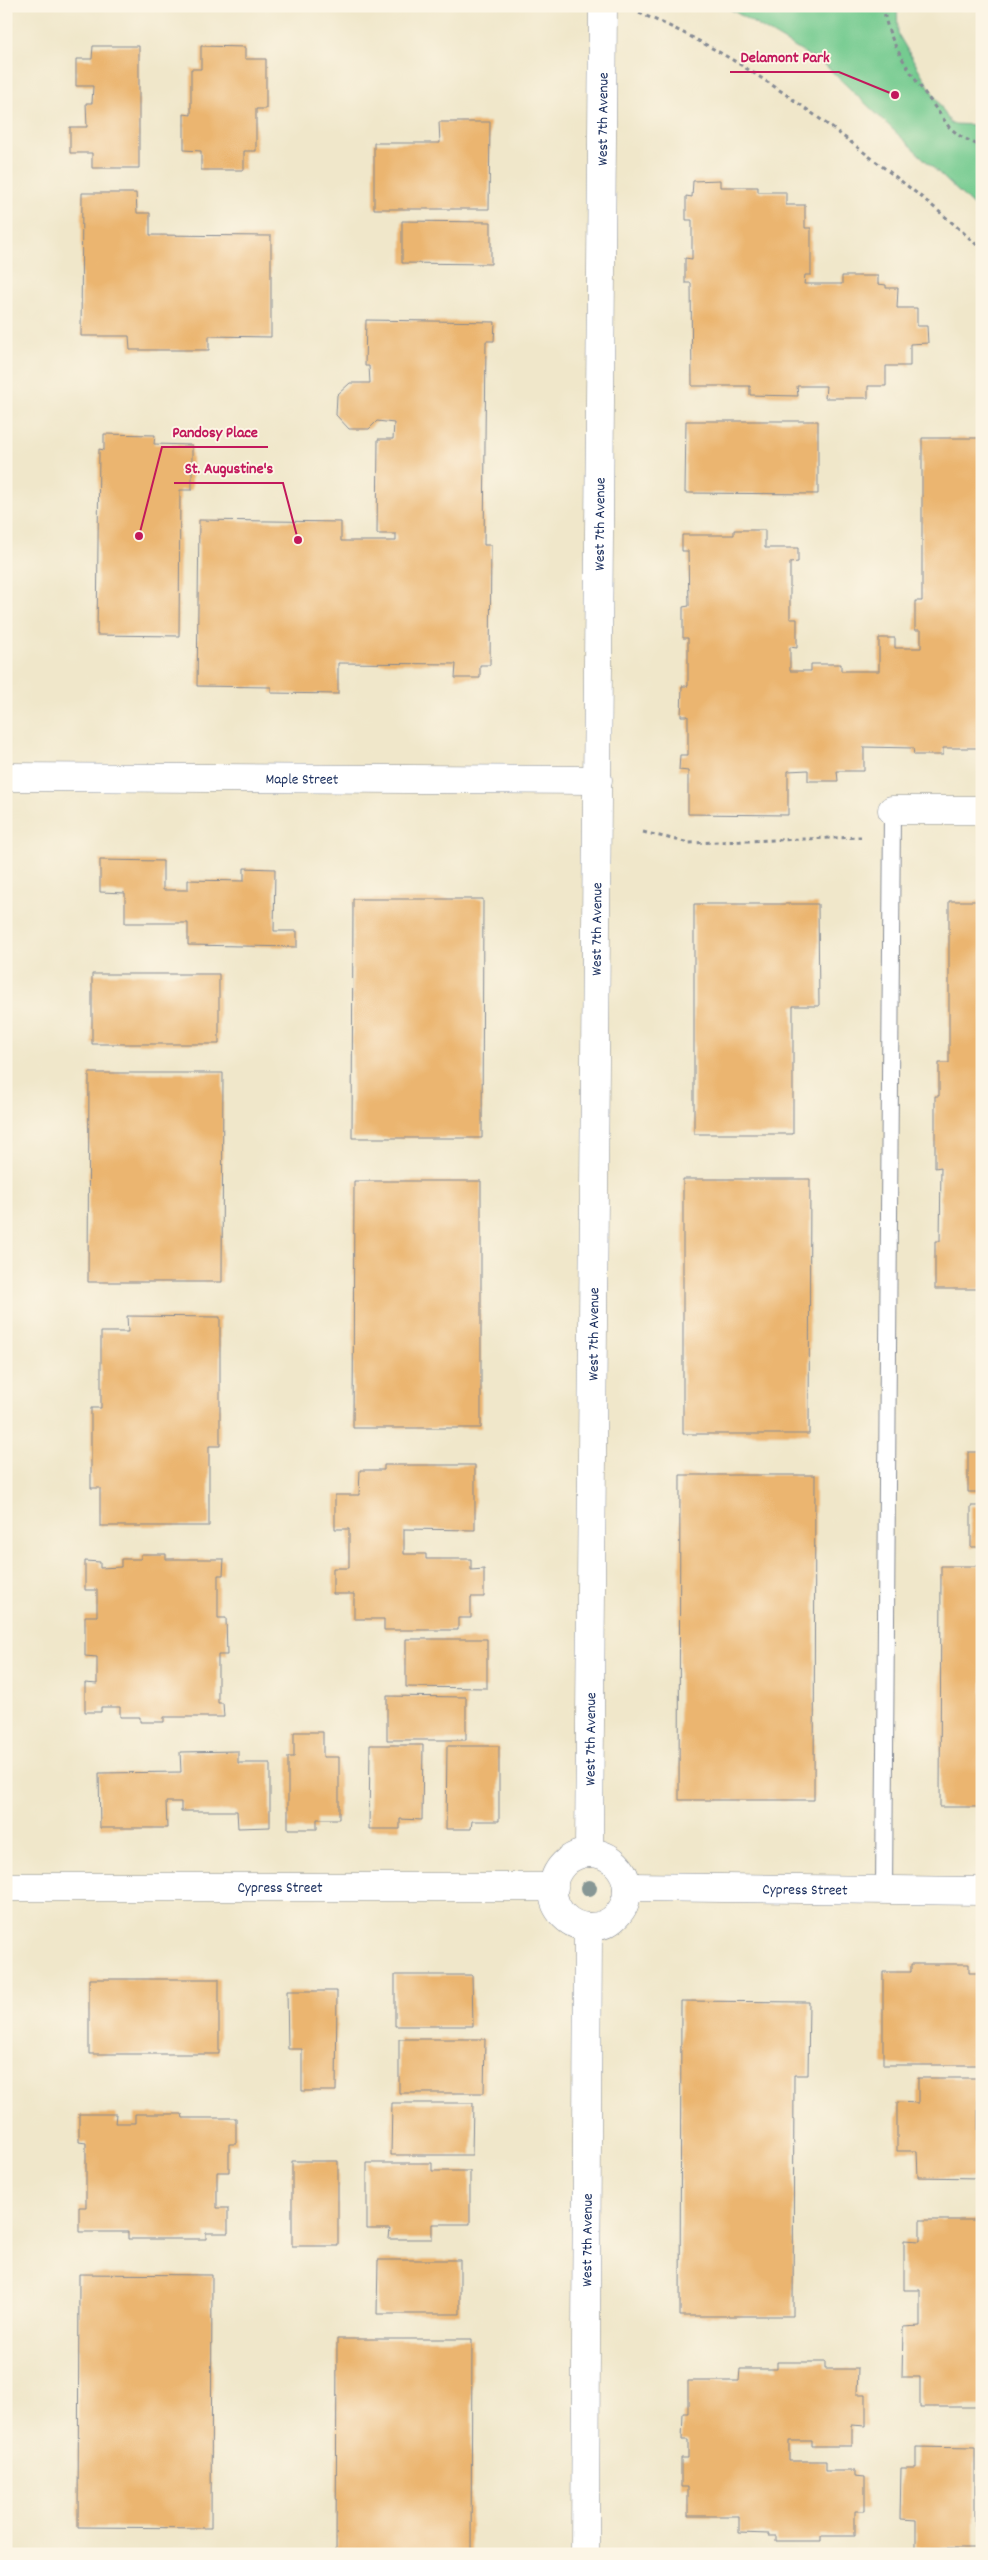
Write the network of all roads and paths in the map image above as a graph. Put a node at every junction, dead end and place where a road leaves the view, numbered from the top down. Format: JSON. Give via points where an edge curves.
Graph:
{"nodes":[{"id":1,"x":603,"y":6,"type":"edge"},
{"id":2,"x":884,"y":6,"type":"edge"},
{"id":3,"x":648,"y":16,"type":"dead end"},
{"id":4,"x":982,"y":147,"type":"edge"},
{"id":5,"x":982,"y":250,"type":"edge"},
{"id":6,"x":6,"y":777,"type":"edge"},
{"id":7,"x":598,"y":780,"type":"junction"},
{"id":8,"x":892,"y":810,"type":"joint"},
{"id":9,"x":982,"y":810,"type":"edge"},
{"id":10,"x":643,"y":832,"type":"dead end"},
{"id":11,"x":892,"y":837,"type":"junction"},
{"id":12,"x":589,"y":1853,"type":"junction"},
{"id":13,"x":6,"y":1887,"type":"edge"},
{"id":14,"x":554,"y":1887,"type":"junction"},
{"id":15,"x":628,"y":1887,"type":"junction"},
{"id":16,"x":884,"y":1890,"type":"junction"},
{"id":17,"x":982,"y":1891,"type":"edge"},
{"id":18,"x":588,"y":1927,"type":"junction"},
{"id":19,"x":585,"y":2554,"type":"edge"}],
"edges":[{"from":1,"to":7,"type":"street","name":"West 7th Avenue"},
{"from":2,"to":4,"type":"path","via":[[884,20],[893,43],[949,127]]},
{"from":3,"to":5,"type":"path","via":[[720,51],[770,83],[932,205]]},
{"from":6,"to":7,"type":"street","name":"Maple Street"},
{"from":7,"to":12,"type":"street","name":"West 7th Avenue"},
{"from":8,"to":9,"type":"street"},
{"from":8,"to":11,"type":"lane"},
{"from":10,"to":11,"type":"path","via":[[688,843]]},
{"from":11,"to":16,"type":"lane"},
{"from":12,"to":14,"type":"street","via":[[569,1859],[561,1867]]},
{"from":12,"to":15,"type":"street","via":[[601,1854],[619,1866]]},
{"from":13,"to":14,"type":"street","name":"Cypress Street"},
{"from":14,"to":18,"type":"street","via":[[559,1910],[577,1924]]},
{"from":15,"to":16,"type":"street","name":"Cypress Street"},
{"from":15,"to":18,"type":"street","via":[[626,1900],[612,1920]]},
{"from":16,"to":17,"type":"street","name":"Cypress Street"},
{"from":18,"to":19,"type":"street","name":"West 7th Avenue"}]}
